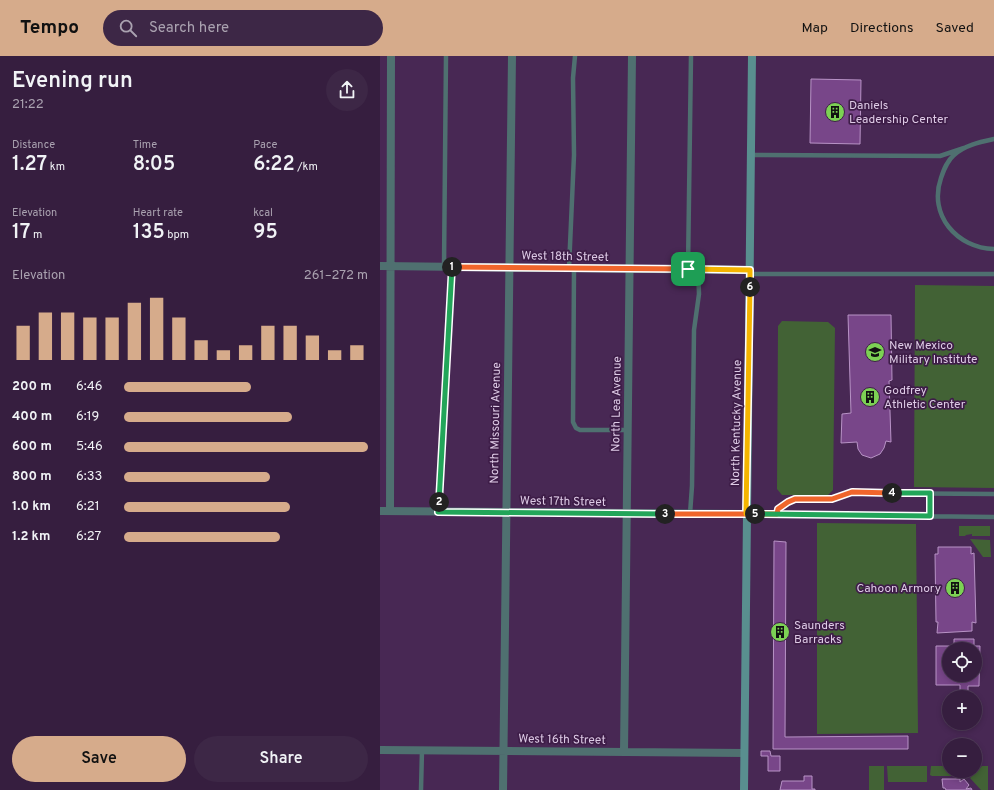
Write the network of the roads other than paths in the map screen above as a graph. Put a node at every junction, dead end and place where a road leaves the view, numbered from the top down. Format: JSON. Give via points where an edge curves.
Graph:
{"nodes":[{"id":1,"x":391,"y":56,"type":"edge"},
{"id":2,"x":446,"y":56,"type":"edge"},
{"id":3,"x":512,"y":56,"type":"edge"},
{"id":4,"x":575,"y":56,"type":"edge"},
{"id":5,"x":632,"y":56,"type":"edge"},
{"id":6,"x":691,"y":56,"type":"edge"},
{"id":7,"x":752,"y":56,"type":"edge"},
{"id":8,"x":994,"y":139,"type":"edge"},
{"id":9,"x":964,"y":148,"type":"junction"},
{"id":10,"x":751,"y":155,"type":"junction"},
{"id":11,"x":940,"y":156,"type":"junction"},
{"id":12,"x":948,"y":162,"type":"junction"},
{"id":13,"x":994,"y":249,"type":"edge"},
{"id":14,"x":380,"y":266,"type":"edge"},
{"id":15,"x":391,"y":266,"type":"junction"},
{"id":16,"x":448,"y":267,"type":"junction"},
{"id":17,"x":509,"y":267,"type":"junction"},
{"id":18,"x":571,"y":268,"type":"junction"},
{"id":19,"x":629,"y":269,"type":"junction"},
{"id":20,"x":688,"y":269,"type":"junction"},
{"id":21,"x":698,"y":269,"type":"junction"},
{"id":22,"x":750,"y":272,"type":"junction"},
{"id":23,"x":994,"y":274,"type":"edge"},
{"id":24,"x":627,"y":430,"type":"junction"},
{"id":25,"x":930,"y":493,"type":"junction"},
{"id":26,"x":994,"y":494,"type":"edge"},
{"id":27,"x":380,"y":511,"type":"edge"},
{"id":28,"x":390,"y":511,"type":"junction"},
{"id":29,"x":438,"y":512,"type":"junction"},
{"id":30,"x":506,"y":512,"type":"junction"},
{"id":31,"x":626,"y":514,"type":"junction"},
{"id":32,"x":690,"y":514,"type":"junction"},
{"id":33,"x":746,"y":514,"type":"junction"},
{"id":34,"x":777,"y":514,"type":"junction"},
{"id":35,"x":930,"y":516,"type":"junction"},
{"id":36,"x":994,"y":517,"type":"edge"},
{"id":37,"x":380,"y":750,"type":"edge"},
{"id":38,"x":422,"y":750,"type":"junction"},
{"id":39,"x":503,"y":751,"type":"junction"},
{"id":40,"x":624,"y":752,"type":"junction"},
{"id":41,"x":744,"y":753,"type":"junction"},
{"id":42,"x":421,"y":790,"type":"edge"},
{"id":43,"x":503,"y":790,"type":"edge"},
{"id":44,"x":744,"y":790,"type":"edge"}],
"edges":[{"from":1,"to":15,"type":"street"},
{"from":2,"to":16,"type":"lane"},
{"from":3,"to":17,"type":"street","name":"North Missouri Avenue"},
{"from":4,"to":18,"type":"lane"},
{"from":5,"to":19,"type":"street","name":"North Lea Avenue"},
{"from":6,"to":20,"type":"lane"},
{"from":7,"to":10,"type":"street","name":"North Kentucky Avenue"},
{"from":8,"to":9,"type":"lane"},
{"from":9,"to":11,"type":"lane"},
{"from":9,"to":12,"type":"lane"},
{"from":10,"to":11,"type":"lane"},
{"from":10,"to":22,"type":"street","name":"North Kentucky Avenue"},
{"from":11,"to":12,"type":"lane"},
{"from":12,"to":13,"type":"lane","via":[[939,182],[938,192],[940,211],[945,221],[966,243]]},
{"from":14,"to":15,"type":"street","name":"West 18th Street"},
{"from":15,"to":16,"type":"street","name":"West 18th Street"},
{"from":15,"to":28,"type":"street"},
{"from":16,"to":17,"type":"street","name":"West 18th Street"},
{"from":16,"to":29,"type":"lane"},
{"from":17,"to":18,"type":"street","name":"West 18th Street"},
{"from":17,"to":30,"type":"street","name":"North Missouri Avenue"},
{"from":18,"to":19,"type":"street","name":"West 18th Street"},
{"from":18,"to":24,"type":"lane","via":[[574,426],[580,430]]},
{"from":19,"to":20,"type":"street","name":"West 18th Street"},
{"from":19,"to":24,"type":"street","name":"North Lea Avenue"},
{"from":20,"to":21,"type":"street","name":"West 18th Street"},
{"from":21,"to":22,"type":"street","name":"West 18th Street"},
{"from":21,"to":32,"type":"lane","via":[[699,294],[694,330]]},
{"from":22,"to":23,"type":"lane"},
{"from":22,"to":33,"type":"street","name":"North Kentucky Avenue"},
{"from":24,"to":31,"type":"street","name":"North Lea Avenue"},
{"from":25,"to":26,"type":"lane"},
{"from":25,"to":34,"type":"lane","via":[[852,492],[832,499],[795,499],[778,509]]},
{"from":25,"to":35,"type":"lane"},
{"from":27,"to":28,"type":"street","name":"West 17th Street"},
{"from":28,"to":29,"type":"street","name":"West 17th Street"},
{"from":29,"to":30,"type":"street","name":"West 17th Street"},
{"from":30,"to":31,"type":"street","name":"West 17th Street"},
{"from":30,"to":39,"type":"street","name":"North Missouri Avenue"},
{"from":31,"to":32,"type":"street","name":"West 17th Street"},
{"from":31,"to":40,"type":"street","name":"North Lea Avenue"},
{"from":32,"to":33,"type":"street","name":"West 17th Street"},
{"from":33,"to":34,"type":"lane"},
{"from":33,"to":41,"type":"street","name":"North Kentucky Avenue"},
{"from":34,"to":35,"type":"lane"},
{"from":35,"to":36,"type":"lane"},
{"from":37,"to":38,"type":"street","name":"West 16th Street"},
{"from":38,"to":39,"type":"street","name":"West 16th Street"},
{"from":38,"to":42,"type":"lane"},
{"from":39,"to":40,"type":"street","name":"West 16th Street"},
{"from":39,"to":43,"type":"street","name":"North Missouri Avenue"},
{"from":40,"to":41,"type":"street","name":"West 16th Street"},
{"from":41,"to":44,"type":"street","name":"North Kentucky Avenue"}]}
